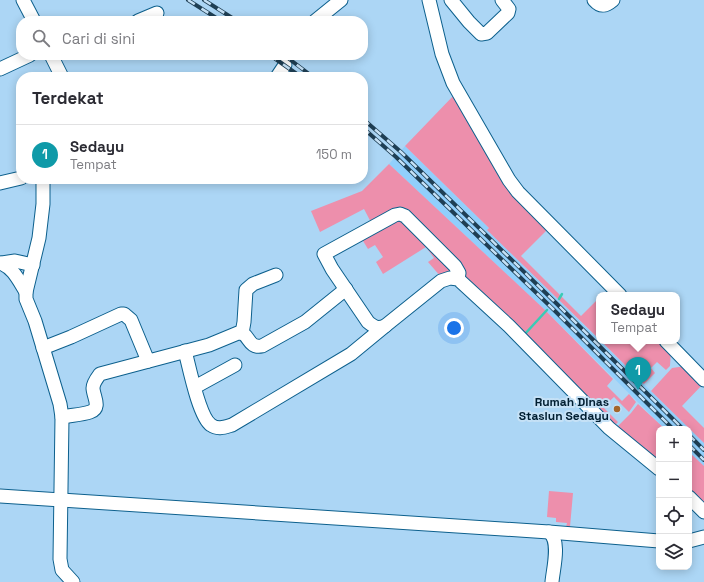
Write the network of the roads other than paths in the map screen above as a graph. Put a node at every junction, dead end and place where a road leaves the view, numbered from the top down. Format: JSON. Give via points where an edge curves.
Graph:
{"nodes":[{"id":1,"x":23,"y":0,"type":"edge"},
{"id":2,"x":341,"y":0,"type":"edge"},
{"id":3,"x":429,"y":0,"type":"edge"},
{"id":4,"x":594,"y":0,"type":"edge"},
{"id":5,"x":613,"y":0,"type":"edge"},
{"id":6,"x":452,"y":1,"type":"edge"},
{"id":7,"x":508,"y":2,"type":"edge"},
{"id":8,"x":158,"y":13,"type":"dead end"},
{"id":9,"x":31,"y":16,"type":"edge"},
{"id":10,"x":150,"y":16,"type":"edge"},
{"id":11,"x":321,"y":16,"type":"edge"},
{"id":12,"x":434,"y":18,"type":"junction"},
{"id":13,"x":19,"y":60,"type":"edge"},
{"id":14,"x":55,"y":60,"type":"edge"},
{"id":15,"x":289,"y":60,"type":"edge"},
{"id":16,"x":0,"y":69,"type":"edge"},
{"id":17,"x":60,"y":72,"type":"edge"},
{"id":18,"x":281,"y":72,"type":"edge"},
{"id":19,"x":16,"y":179,"type":"edge"},
{"id":20,"x":0,"y":183,"type":"edge"},
{"id":21,"x":43,"y":184,"type":"edge"},
{"id":22,"x":1,"y":263,"type":"edge"},
{"id":23,"x":32,"y":265,"type":"junction"},
{"id":24,"x":276,"y":275,"type":"dead end"},
{"id":25,"x":458,"y":279,"type":"junction"},
{"id":26,"x":346,"y":289,"type":"junction"},
{"id":27,"x":26,"y":292,"type":"junction"},
{"id":28,"x":617,"y":292,"type":"edge"},
{"id":29,"x":385,"y":326,"type":"junction"},
{"id":30,"x":242,"y":333,"type":"junction"},
{"id":31,"x":669,"y":344,"type":"edge"},
{"id":32,"x":43,"y":348,"type":"junction"},
{"id":33,"x":186,"y":351,"type":"junction"},
{"id":34,"x":148,"y":361,"type":"junction"},
{"id":35,"x":235,"y":365,"type":"dead end"},
{"id":36,"x":704,"y":380,"type":"edge"},
{"id":37,"x":195,"y":387,"type":"junction"},
{"id":38,"x":62,"y":417,"type":"junction"},
{"id":39,"x":656,"y":467,"type":"edge"},
{"id":40,"x":0,"y":496,"type":"edge"},
{"id":41,"x":690,"y":498,"type":"edge"},
{"id":42,"x":62,"y":501,"type":"junction"},
{"id":43,"x":704,"y":512,"type":"edge"},
{"id":44,"x":549,"y":532,"type":"junction"},
{"id":45,"x":580,"y":535,"type":"junction"},
{"id":46,"x":704,"y":537,"type":"edge"},
{"id":47,"x":656,"y":541,"type":"edge"},
{"id":48,"x":692,"y":541,"type":"edge"},
{"id":49,"x":692,"y":543,"type":"edge"},
{"id":50,"x":704,"y":546,"type":"edge"},
{"id":51,"x":554,"y":562,"type":"junction"},
{"id":52,"x":73,"y":582,"type":"edge"},
{"id":53,"x":552,"y":582,"type":"edge"}],
"edges":[{"from":1,"to":9,"type":"street"},
{"from":2,"to":11,"type":"street"},
{"from":3,"to":12,"type":"street"},
{"from":4,"to":5,"type":"street","via":[[603,6]]},
{"from":6,"to":7,"type":"street","via":[[481,34],[487,33],[508,13]]},
{"from":6,"to":12,"type":"street"},
{"from":8,"to":10,"type":"street"},
{"from":12,"to":28,"type":"street","via":[[442,54],[453,83],[509,180]]},
{"from":13,"to":16,"type":"street"},
{"from":14,"to":17,"type":"street"},
{"from":15,"to":18,"type":"street"},
{"from":19,"to":20,"type":"street"},
{"from":21,"to":23,"type":"street","via":[[39,238]]},
{"from":22,"to":23,"type":"street","via":[[15,261]]},
{"from":22,"to":27,"type":"street","via":[[14,272]]},
{"from":23,"to":27,"type":"street"},
{"from":24,"to":30,"type":"street","via":[[253,284],[246,290]]},
{"from":25,"to":26,"type":"street","via":[[459,273],[455,266],[400,214],[324,254]]},
{"from":25,"to":29,"type":"street","via":[[441,281]]},
{"from":25,"to":39,"type":"street","via":[[510,326],[609,428]]},
{"from":26,"to":29,"type":"street","via":[[368,322],[374,327]]},
{"from":26,"to":30,"type":"street","via":[[304,322],[262,346],[255,347]]},
{"from":27,"to":32,"type":"street","via":[[26,299]]},
{"from":29,"to":37,"type":"street","via":[[351,354],[232,425],[221,428],[206,421]]},
{"from":30,"to":33,"type":"street"},
{"from":31,"to":36,"type":"street"},
{"from":32,"to":34,"type":"street","via":[[124,314],[131,320]]},
{"from":32,"to":38,"type":"street"},
{"from":33,"to":34,"type":"street"},
{"from":33,"to":37,"type":"street"},
{"from":34,"to":38,"type":"street","via":[[100,374],[93,387],[97,402],[94,410]]},
{"from":35,"to":37,"type":"street"},
{"from":38,"to":42,"type":"street"},
{"from":40,"to":42,"type":"street"},
{"from":41,"to":43,"type":"street"},
{"from":42,"to":44,"type":"street"},
{"from":42,"to":52,"type":"street","via":[[60,564]]},
{"from":44,"to":45,"type":"street"},
{"from":44,"to":51,"type":"street","via":[[555,541]]},
{"from":45,"to":47,"type":"street"},
{"from":45,"to":51,"type":"street","via":[[564,543]]},
{"from":46,"to":48,"type":"street"},
{"from":49,"to":50,"type":"street"},
{"from":51,"to":53,"type":"street"}]}
